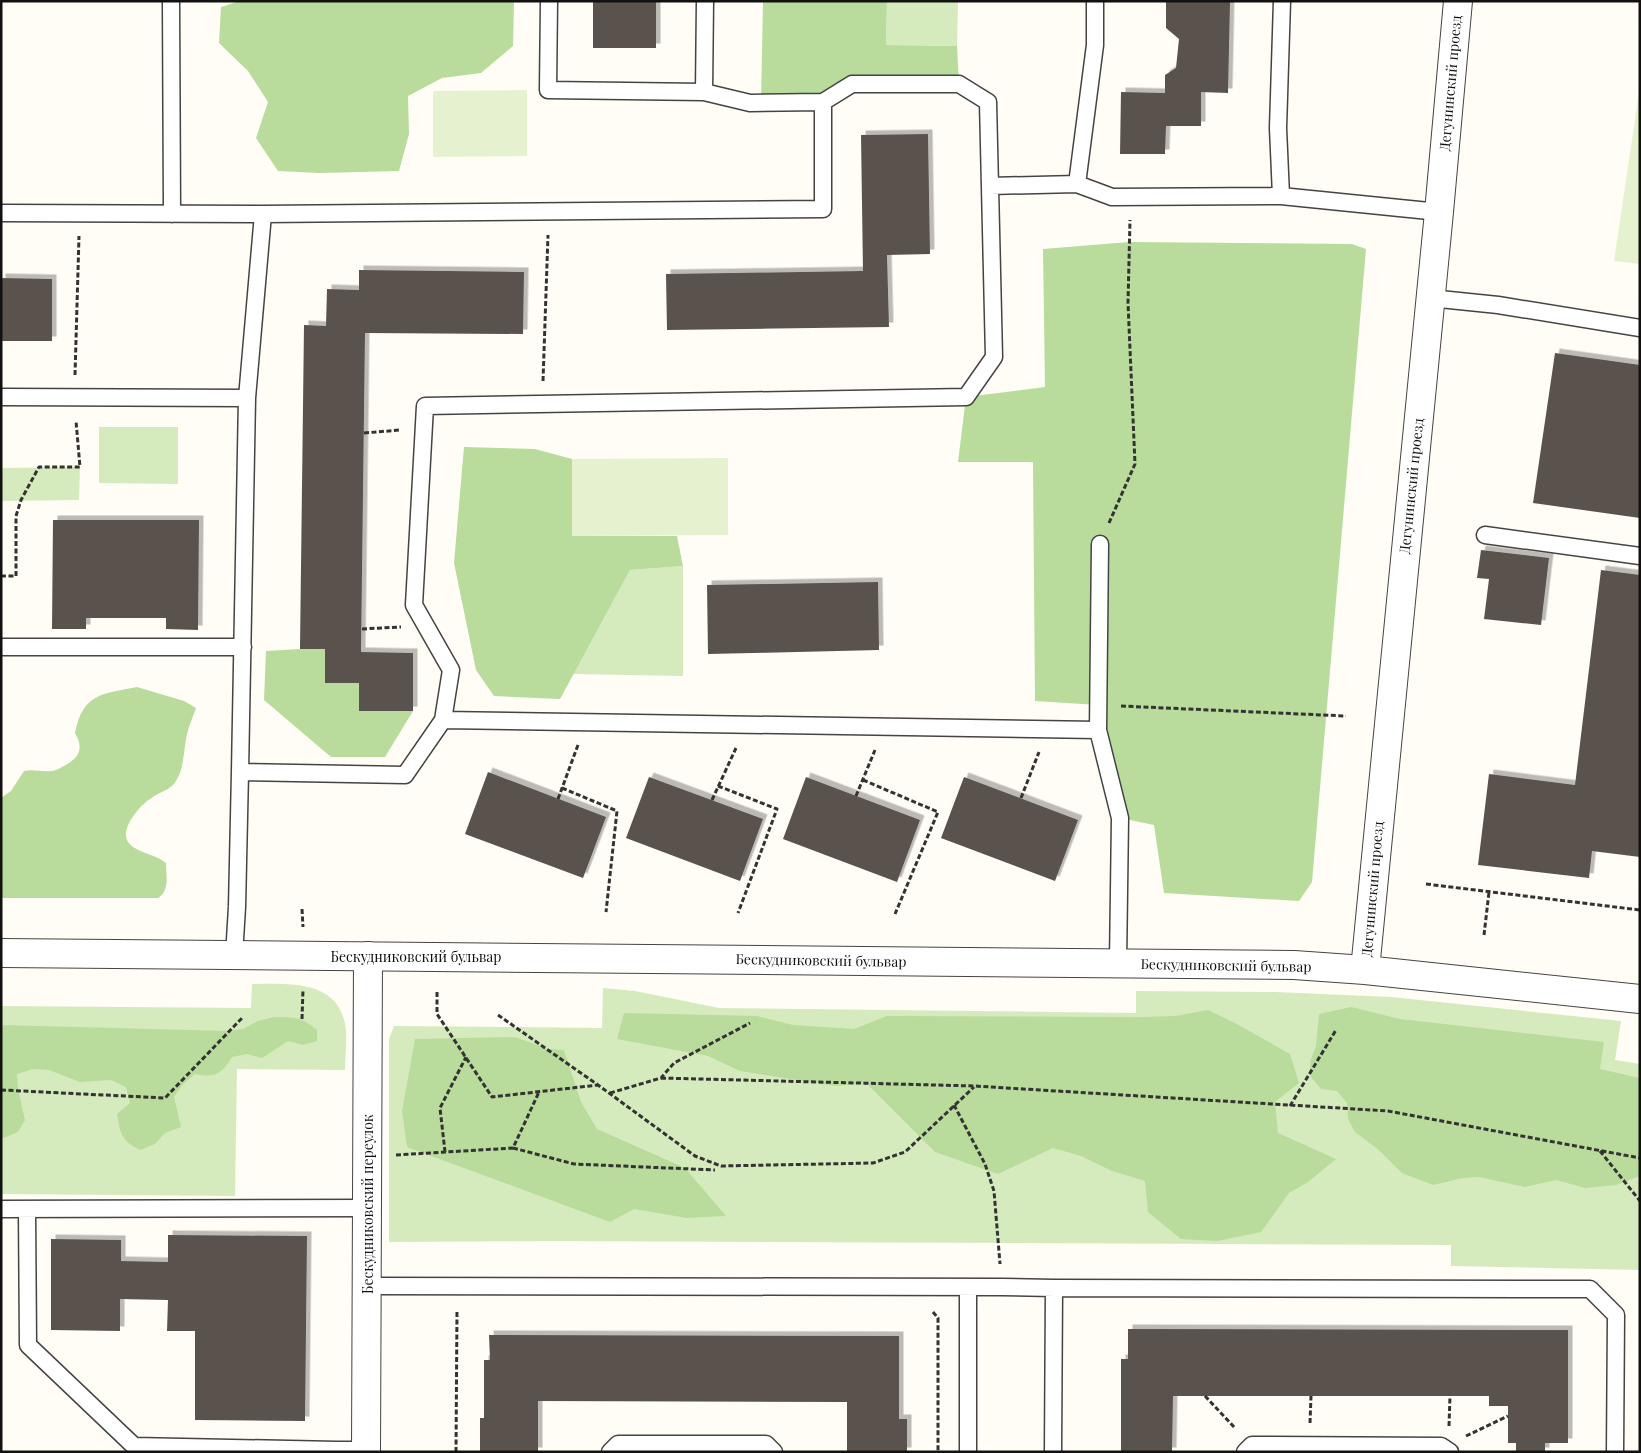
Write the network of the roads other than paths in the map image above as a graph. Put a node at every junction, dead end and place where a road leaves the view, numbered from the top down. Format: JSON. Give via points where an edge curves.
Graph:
{"nodes":[{"id":1,"x":171,"y":1,"type":"edge"},
{"id":2,"x":549,"y":1,"type":"edge"},
{"id":3,"x":705,"y":1,"type":"edge"},
{"id":4,"x":1095,"y":1,"type":"edge"},
{"id":5,"x":1282,"y":1,"type":"edge"},
{"id":6,"x":1458,"y":1,"type":"edge"},
{"id":7,"x":704,"y":92,"type":"junction"},
{"id":8,"x":823,"y":102,"type":"junction"},
{"id":9,"x":1077,"y":184,"type":"junction"},
{"id":10,"x":990,"y":186,"type":"junction"},
{"id":11,"x":1281,"y":196,"type":"junction"},
{"id":12,"x":1439,"y":212,"type":"junction"},
{"id":13,"x":1,"y":213,"type":"edge"},
{"id":14,"x":172,"y":214,"type":"junction"},
{"id":15,"x":263,"y":214,"type":"junction"},
{"id":16,"x":1430,"y":298,"type":"junction"},
{"id":17,"x":1640,"y":328,"type":"edge"},
{"id":18,"x":1,"y":397,"type":"edge"},
{"id":19,"x":247,"y":398,"type":"junction"},
{"id":20,"x":1485,"y":535,"type":"dead end"},
{"id":21,"x":1100,"y":544,"type":"road end"},
{"id":22,"x":1640,"y":556,"type":"edge"},
{"id":23,"x":1,"y":647,"type":"edge"},
{"id":24,"x":242,"y":647,"type":"junction"},
{"id":25,"x":443,"y":720,"type":"junction"},
{"id":26,"x":1098,"y":730,"type":"junction"},
{"id":27,"x":240,"y":772,"type":"junction"},
{"id":28,"x":1,"y":953,"type":"edge"},
{"id":29,"x":234,"y":956,"type":"junction"},
{"id":30,"x":368,"y":956,"type":"junction"},
{"id":31,"x":1118,"y":963,"type":"junction"},
{"id":32,"x":1365,"y":970,"type":"junction"},
{"id":33,"x":1640,"y":998,"type":"edge"},
{"id":34,"x":368,"y":1208,"type":"junction"},
{"id":35,"x":1,"y":1209,"type":"edge"},
{"id":36,"x":27,"y":1209,"type":"junction"},
{"id":37,"x":367,"y":1286,"type":"junction"},
{"id":38,"x":968,"y":1286,"type":"junction"},
{"id":39,"x":1054,"y":1288,"type":"junction"},
{"id":40,"x":1454,"y":1446,"type":"edge"},
{"id":41,"x":1249,"y":1449,"type":"edge"},
{"id":42,"x":366,"y":1451,"type":"edge"},
{"id":43,"x":610,"y":1452,"type":"edge"},
{"id":44,"x":774,"y":1452,"type":"edge"},
{"id":45,"x":968,"y":1452,"type":"edge"},
{"id":46,"x":1053,"y":1452,"type":"edge"},
{"id":47,"x":1615,"y":1452,"type":"edge"}],
"edges":[{"from":1,"to":14,"type":"lane"},
{"from":2,"to":7,"type":"lane","via":[[548,90]]},
{"from":3,"to":7,"type":"lane"},
{"from":4,"to":9,"type":"lane","via":[[1095,45]]},
{"from":5,"to":11,"type":"lane","via":[[1278,128]]},
{"from":6,"to":12,"type":"street","name":"Дегунинский проезд"},
{"from":7,"to":8,"type":"lane","via":[[750,103]]},
{"from":8,"to":10,"type":"lane","via":[[852,84],[959,84],[988,102]]},
{"from":8,"to":15,"type":"lane","via":[[823,209]]},
{"from":9,"to":10,"type":"lane"},
{"from":9,"to":11,"type":"lane","via":[[1112,197]]},
{"from":10,"to":25,"type":"lane","via":[[994,357],[966,397],[424,406],[414,605],[451,670]]},
{"from":11,"to":12,"type":"lane"},
{"from":12,"to":16,"type":"street","name":"Дегунинский проезд"},
{"from":13,"to":14,"type":"lane"},
{"from":14,"to":15,"type":"lane"},
{"from":15,"to":19,"type":"lane"},
{"from":16,"to":17,"type":"lane","via":[[1498,305]]},
{"from":16,"to":32,"type":"street","name":"Дегунинский проезд"},
{"from":18,"to":19,"type":"lane"},
{"from":19,"to":24,"type":"lane"},
{"from":20,"to":22,"type":"lane"},
{"from":21,"to":26,"type":"lane"},
{"from":23,"to":24,"type":"lane"},
{"from":24,"to":27,"type":"lane"},
{"from":25,"to":26,"type":"lane"},
{"from":25,"to":27,"type":"lane","via":[[405,774]]},
{"from":26,"to":31,"type":"lane","via":[[1120,818]]},
{"from":27,"to":29,"type":"lane"},
{"from":28,"to":29,"type":"street","name":"Бескудниковский бульвар"},
{"from":29,"to":30,"type":"street","name":"Бескудниковский бульвар"},
{"from":30,"to":31,"type":"street","name":"Бескудниковский бульвар"},
{"from":30,"to":34,"type":"street","name":"Бескудниковский переулок"},
{"from":31,"to":32,"type":"street","name":"Бескудниковский бульвар"},
{"from":32,"to":33,"type":"street","name":"Бескудниковский бульвар"},
{"from":34,"to":36,"type":"lane"},
{"from":34,"to":37,"type":"street","name":"Бескудниковский переулок"},
{"from":35,"to":36,"type":"lane"},
{"from":36,"to":42,"type":"lane","via":[[28,1345],[134,1446]]},
{"from":37,"to":38,"type":"lane"},
{"from":37,"to":42,"type":"street","name":"Бескудниковский переулок"},
{"from":38,"to":39,"type":"lane"},
{"from":38,"to":45,"type":"lane"},
{"from":39,"to":46,"type":"lane"},
{"from":39,"to":47,"type":"lane","via":[[1590,1289],[1616,1315]]},
{"from":40,"to":41,"type":"lane"},
{"from":43,"to":44,"type":"lane","via":[[618,1444],[766,1444]]}]}
